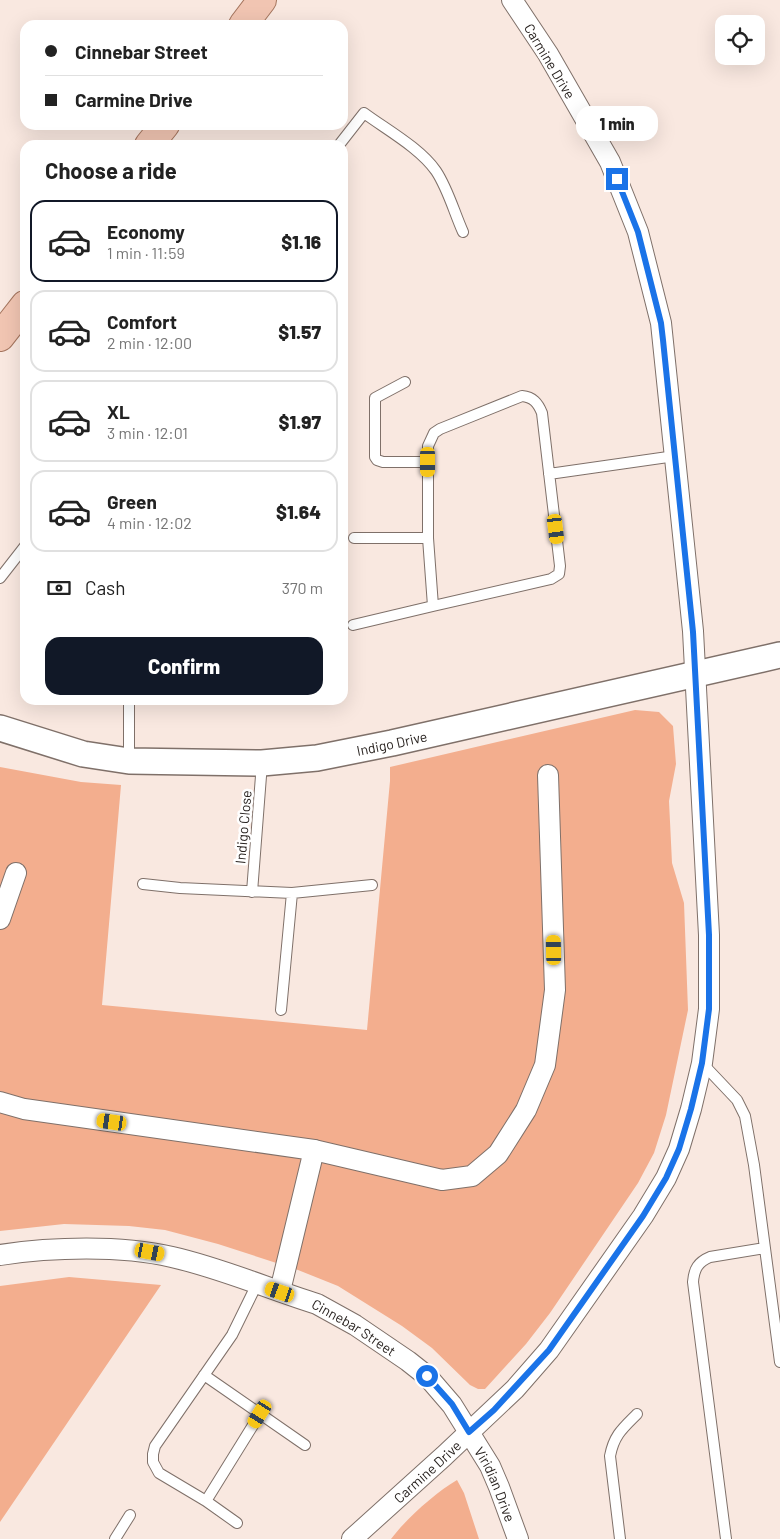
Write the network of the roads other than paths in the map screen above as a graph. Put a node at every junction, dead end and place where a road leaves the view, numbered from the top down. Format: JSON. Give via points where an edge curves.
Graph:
{"nodes":[{"id":1,"x":262,"y":0,"type":"edge"},
{"id":2,"x":512,"y":0,"type":"edge"},
{"id":3,"x":246,"y":20,"type":"edge"},
{"id":4,"x":161,"y":130,"type":"edge"},
{"id":5,"x":153,"y":140,"type":"edge"},
{"id":6,"x":343,"y":140,"type":"edge"},
{"id":7,"x":463,"y":232,"type":"dead end"},
{"id":8,"x":20,"y":311,"type":"edge"},
{"id":9,"x":0,"y":337,"type":"edge"},
{"id":10,"x":405,"y":382,"type":"dead end"},
{"id":11,"x":675,"y":456,"type":"junction"},
{"id":12,"x":428,"y":462,"type":"junction"},
{"id":13,"x":549,"y":474,"type":"junction"},
{"id":14,"x":354,"y":538,"type":"dead end"},
{"id":15,"x":428,"y":538,"type":"junction"},
{"id":16,"x":20,"y":552,"type":"edge"},
{"id":17,"x":0,"y":578,"type":"edge"},
{"id":18,"x":433,"y":606,"type":"junction"},
{"id":19,"x":353,"y":625,"type":"dead end"},
{"id":20,"x":780,"y":655,"type":"edge"},
{"id":21,"x":694,"y":674,"type":"junction"},
{"id":22,"x":129,"y":705,"type":"edge"},
{"id":23,"x":0,"y":728,"type":"edge"},
{"id":24,"x":128,"y":761,"type":"junction"},
{"id":25,"x":262,"y":763,"type":"junction"},
{"id":26,"x":548,"y":775,"type":"dead end"},
{"id":27,"x":16,"y":873,"type":"dead end"},
{"id":28,"x":143,"y":884,"type":"dead end"},
{"id":29,"x":372,"y":885,"type":"dead end"},
{"id":30,"x":252,"y":892,"type":"junction"},
{"id":31,"x":292,"y":893,"type":"junction"},
{"id":32,"x":0,"y":919,"type":"edge"},
{"id":33,"x":281,"y":1010,"type":"dead end"},
{"id":34,"x":702,"y":1063,"type":"junction"},
{"id":35,"x":0,"y":1102,"type":"edge"},
{"id":36,"x":314,"y":1150,"type":"junction"},
{"id":37,"x":765,"y":1248,"type":"junction"},
{"id":38,"x":0,"y":1255,"type":"edge"},
{"id":39,"x":257,"y":1284,"type":"junction"},
{"id":40,"x":280,"y":1292,"type":"junction"},
{"id":41,"x":780,"y":1362,"type":"edge"},
{"id":42,"x":204,"y":1375,"type":"junction"},
{"id":43,"x":260,"y":1414,"type":"junction"},
{"id":44,"x":637,"y":1414,"type":"dead end"},
{"id":45,"x":469,"y":1432,"type":"junction"},
{"id":46,"x":305,"y":1445,"type":"dead end"},
{"id":47,"x":206,"y":1501,"type":"junction"},
{"id":48,"x":130,"y":1515,"type":"dead end"},
{"id":49,"x":237,"y":1523,"type":"dead end"},
{"id":50,"x":115,"y":1539,"type":"edge"},
{"id":51,"x":352,"y":1539,"type":"edge"},
{"id":52,"x":518,"y":1539,"type":"edge"},
{"id":53,"x":620,"y":1539,"type":"edge"},
{"id":54,"x":726,"y":1539,"type":"edge"}],
"edges":[{"from":1,"to":3,"type":"main road"},
{"from":2,"to":11,"type":"street","name":"Carmine Drive","via":[[548,54],[610,162],[638,232],[661,323]]},
{"from":4,"to":5,"type":"main road"},
{"from":6,"to":7,"type":"lane","via":[[364,113],[419,153],[439,177]]},
{"from":8,"to":9,"type":"main road"},
{"from":10,"to":12,"type":"lane","via":[[375,398],[375,457],[383,462]]},
{"from":11,"to":13,"type":"lane"},
{"from":11,"to":21,"type":"street","name":"Carmine Drive","via":[[693,632]]},
{"from":12,"to":13,"type":"lane","via":[[430,440],[440,429],[522,396],[535,400],[540,406]]},
{"from":12,"to":15,"type":"lane"},
{"from":13,"to":18,"type":"lane","via":[[559,574],[551,579]]},
{"from":14,"to":15,"type":"lane"},
{"from":15,"to":18,"type":"lane"},
{"from":16,"to":17,"type":"lane"},
{"from":18,"to":19,"type":"lane"},
{"from":20,"to":21,"type":"street","name":"Indigo Drive"},
{"from":21,"to":25,"type":"street","name":"Indigo Drive","via":[[392,743],[316,758]]},
{"from":21,"to":34,"type":"street","name":"Carmine Drive","via":[[709,935],[709,1009]]},
{"from":22,"to":24,"type":"lane"},
{"from":23,"to":24,"type":"street","name":"Indigo Drive","via":[[83,754]]},
{"from":24,"to":25,"type":"street","name":"Indigo Drive"},
{"from":25,"to":30,"type":"lane","name":"Indigo Close"},
{"from":26,"to":36,"type":"street","via":[[555,990],[545,1065],[526,1110],[498,1154],[472,1176],[442,1180]]},
{"from":27,"to":32,"type":"street"},
{"from":28,"to":30,"type":"lane"},
{"from":29,"to":31,"type":"lane"},
{"from":30,"to":31,"type":"lane"},
{"from":31,"to":33,"type":"lane"},
{"from":34,"to":37,"type":"lane","via":[[737,1100],[745,1116]]},
{"from":34,"to":45,"type":"street","name":"Carmine Drive","via":[[679,1149],[643,1216],[549,1350],[494,1410]]},
{"from":35,"to":36,"type":"street","via":[[24,1109]]},
{"from":36,"to":40,"type":"street"},
{"from":37,"to":41,"type":"lane"},
{"from":37,"to":54,"type":"lane","via":[[702,1260],[696,1267],[693,1282]]},
{"from":38,"to":39,"type":"street","name":"Cinnebar Street","via":[[40,1250],[128,1250],[172,1257]]},
{"from":39,"to":40,"type":"street","name":"Cinnebar Street"},
{"from":39,"to":42,"type":"lane","via":[[232,1335]]},
{"from":40,"to":45,"type":"street","name":"Cinnebar Street","via":[[336,1313],[408,1361],[427,1376],[452,1404]]},
{"from":42,"to":43,"type":"lane"},
{"from":42,"to":47,"type":"lane","via":[[156,1446],[153,1462],[159,1473]]},
{"from":43,"to":46,"type":"lane"},
{"from":43,"to":47,"type":"lane"},
{"from":44,"to":53,"type":"lane","via":[[619,1431],[610,1456]]},
{"from":45,"to":51,"type":"street","name":"Carmine Drive"},
{"from":45,"to":52,"type":"street","name":"Viridian Drive","via":[[493,1473]]},
{"from":47,"to":49,"type":"lane"},
{"from":48,"to":50,"type":"lane"}]}
